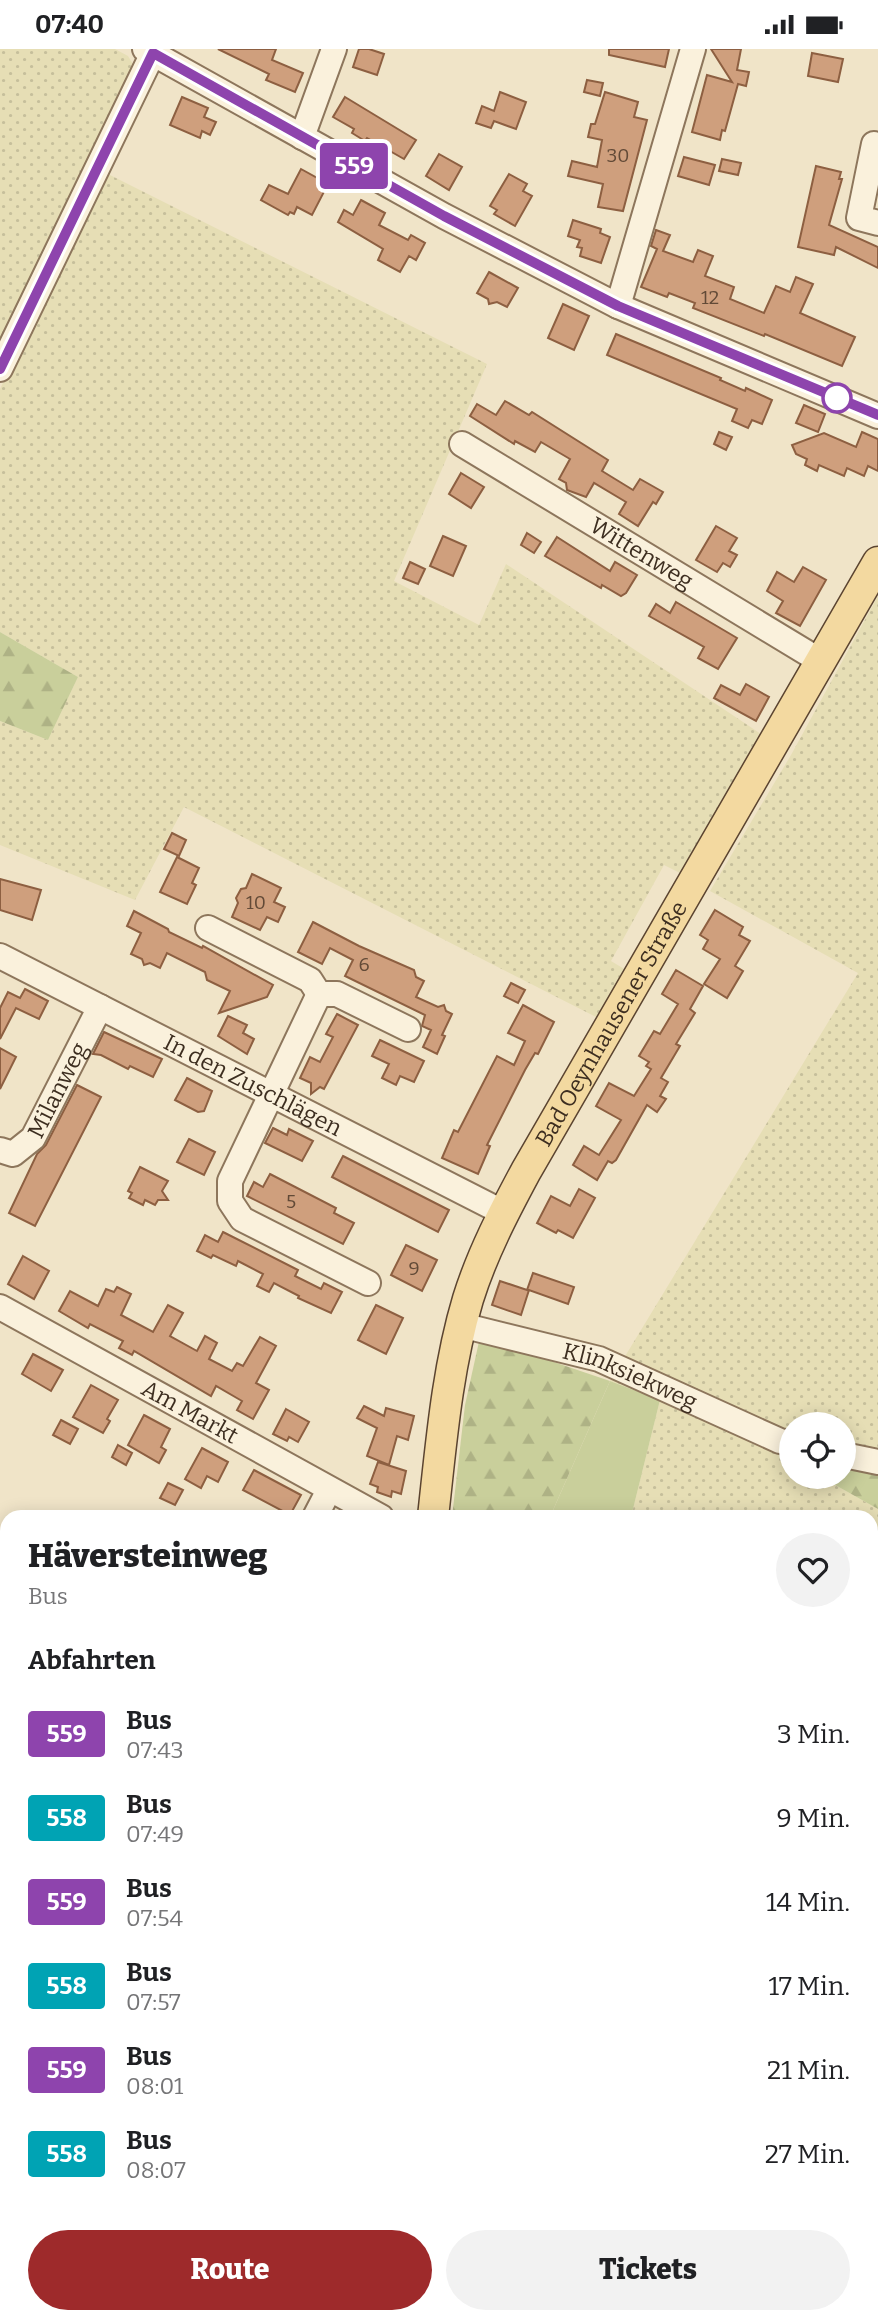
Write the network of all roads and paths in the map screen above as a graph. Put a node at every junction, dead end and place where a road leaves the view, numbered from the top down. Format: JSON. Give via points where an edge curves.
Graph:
{"nodes":[{"id":1,"x":334,"y":49,"type":"edge"},
{"id":2,"x":149,"y":51,"type":"edge"},
{"id":3,"x":692,"y":52,"type":"edge"},
{"id":4,"x":302,"y":137,"type":"junction"},
{"id":5,"x":874,"y":144,"type":"dead end"},
{"id":6,"x":878,"y":223,"type":"edge"},
{"id":7,"x":618,"y":306,"type":"junction"},
{"id":8,"x":0,"y":369,"type":"edge"},
{"id":9,"x":878,"y":415,"type":"edge"},
{"id":10,"x":462,"y":444,"type":"dead end"},
{"id":11,"x":878,"y":562,"type":"edge"},
{"id":12,"x":822,"y":661,"type":"junction"},
{"id":13,"x":208,"y":928,"type":"dead end"},
{"id":14,"x":0,"y":956,"type":"edge"},
{"id":15,"x":319,"y":994,"type":"junction"},
{"id":16,"x":100,"y":1007,"type":"junction"},
{"id":17,"x":408,"y":1029,"type":"dead end"},
{"id":18,"x":272,"y":1096,"type":"junction"},
{"id":19,"x":0,"y":1150,"type":"edge"},
{"id":20,"x":504,"y":1213,"type":"junction"},
{"id":21,"x":368,"y":1283,"type":"dead end"},
{"id":22,"x":0,"y":1307,"type":"edge"},
{"id":23,"x":461,"y":1325,"type":"junction"},
{"id":24,"x":779,"y":1441,"type":"edge"},
{"id":25,"x":856,"y":1457,"type":"edge"},
{"id":26,"x":878,"y":1462,"type":"edge"},
{"id":27,"x":329,"y":1490,"type":"junction"},
{"id":28,"x":319,"y":1510,"type":"edge"},
{"id":29,"x":368,"y":1510,"type":"edge"},
{"id":30,"x":434,"y":1510,"type":"edge"}],
"edges":[{"from":1,"to":4,"type":"street"},
{"from":2,"to":4,"type":"street"},
{"from":2,"to":8,"type":"street"},
{"from":3,"to":7,"type":"street"},
{"from":4,"to":7,"type":"street"},
{"from":5,"to":6,"type":"street","via":[[859,218]]},
{"from":7,"to":9,"type":"street"},
{"from":10,"to":12,"type":"street","name":"Wittenweg"},
{"from":11,"to":12,"type":"main road","name":"Bad Oeynhausener Straße"},
{"from":12,"to":20,"type":"main road","name":"Bad Oeynhausener Straße"},
{"from":13,"to":15,"type":"street","via":[[310,980]]},
{"from":14,"to":16,"type":"street","name":"In den Zuschlägen"},
{"from":15,"to":17,"type":"street","via":[[337,994]]},
{"from":15,"to":18,"type":"street"},
{"from":16,"to":18,"type":"street","name":"In den Zuschlägen"},
{"from":16,"to":19,"type":"street","name":"Milanweg","via":[[33,1138],[13,1154]]},
{"from":18,"to":20,"type":"street","name":"In den Zuschlägen"},
{"from":18,"to":21,"type":"street","via":[[230,1181],[230,1201],[242,1219]]},
{"from":20,"to":23,"type":"main road","name":"Bad Oeynhausener Straße","via":[[479,1267]]},
{"from":22,"to":27,"type":"street","name":"Am Markt"},
{"from":23,"to":24,"type":"street","name":"Klinksiekweg","via":[[599,1360]]},
{"from":23,"to":30,"type":"main road","name":"Bad Oeynhausener Straße"},
{"from":25,"to":26,"type":"street"},
{"from":27,"to":28,"type":"street"},
{"from":27,"to":29,"type":"street","name":"Am Markt"}]}
